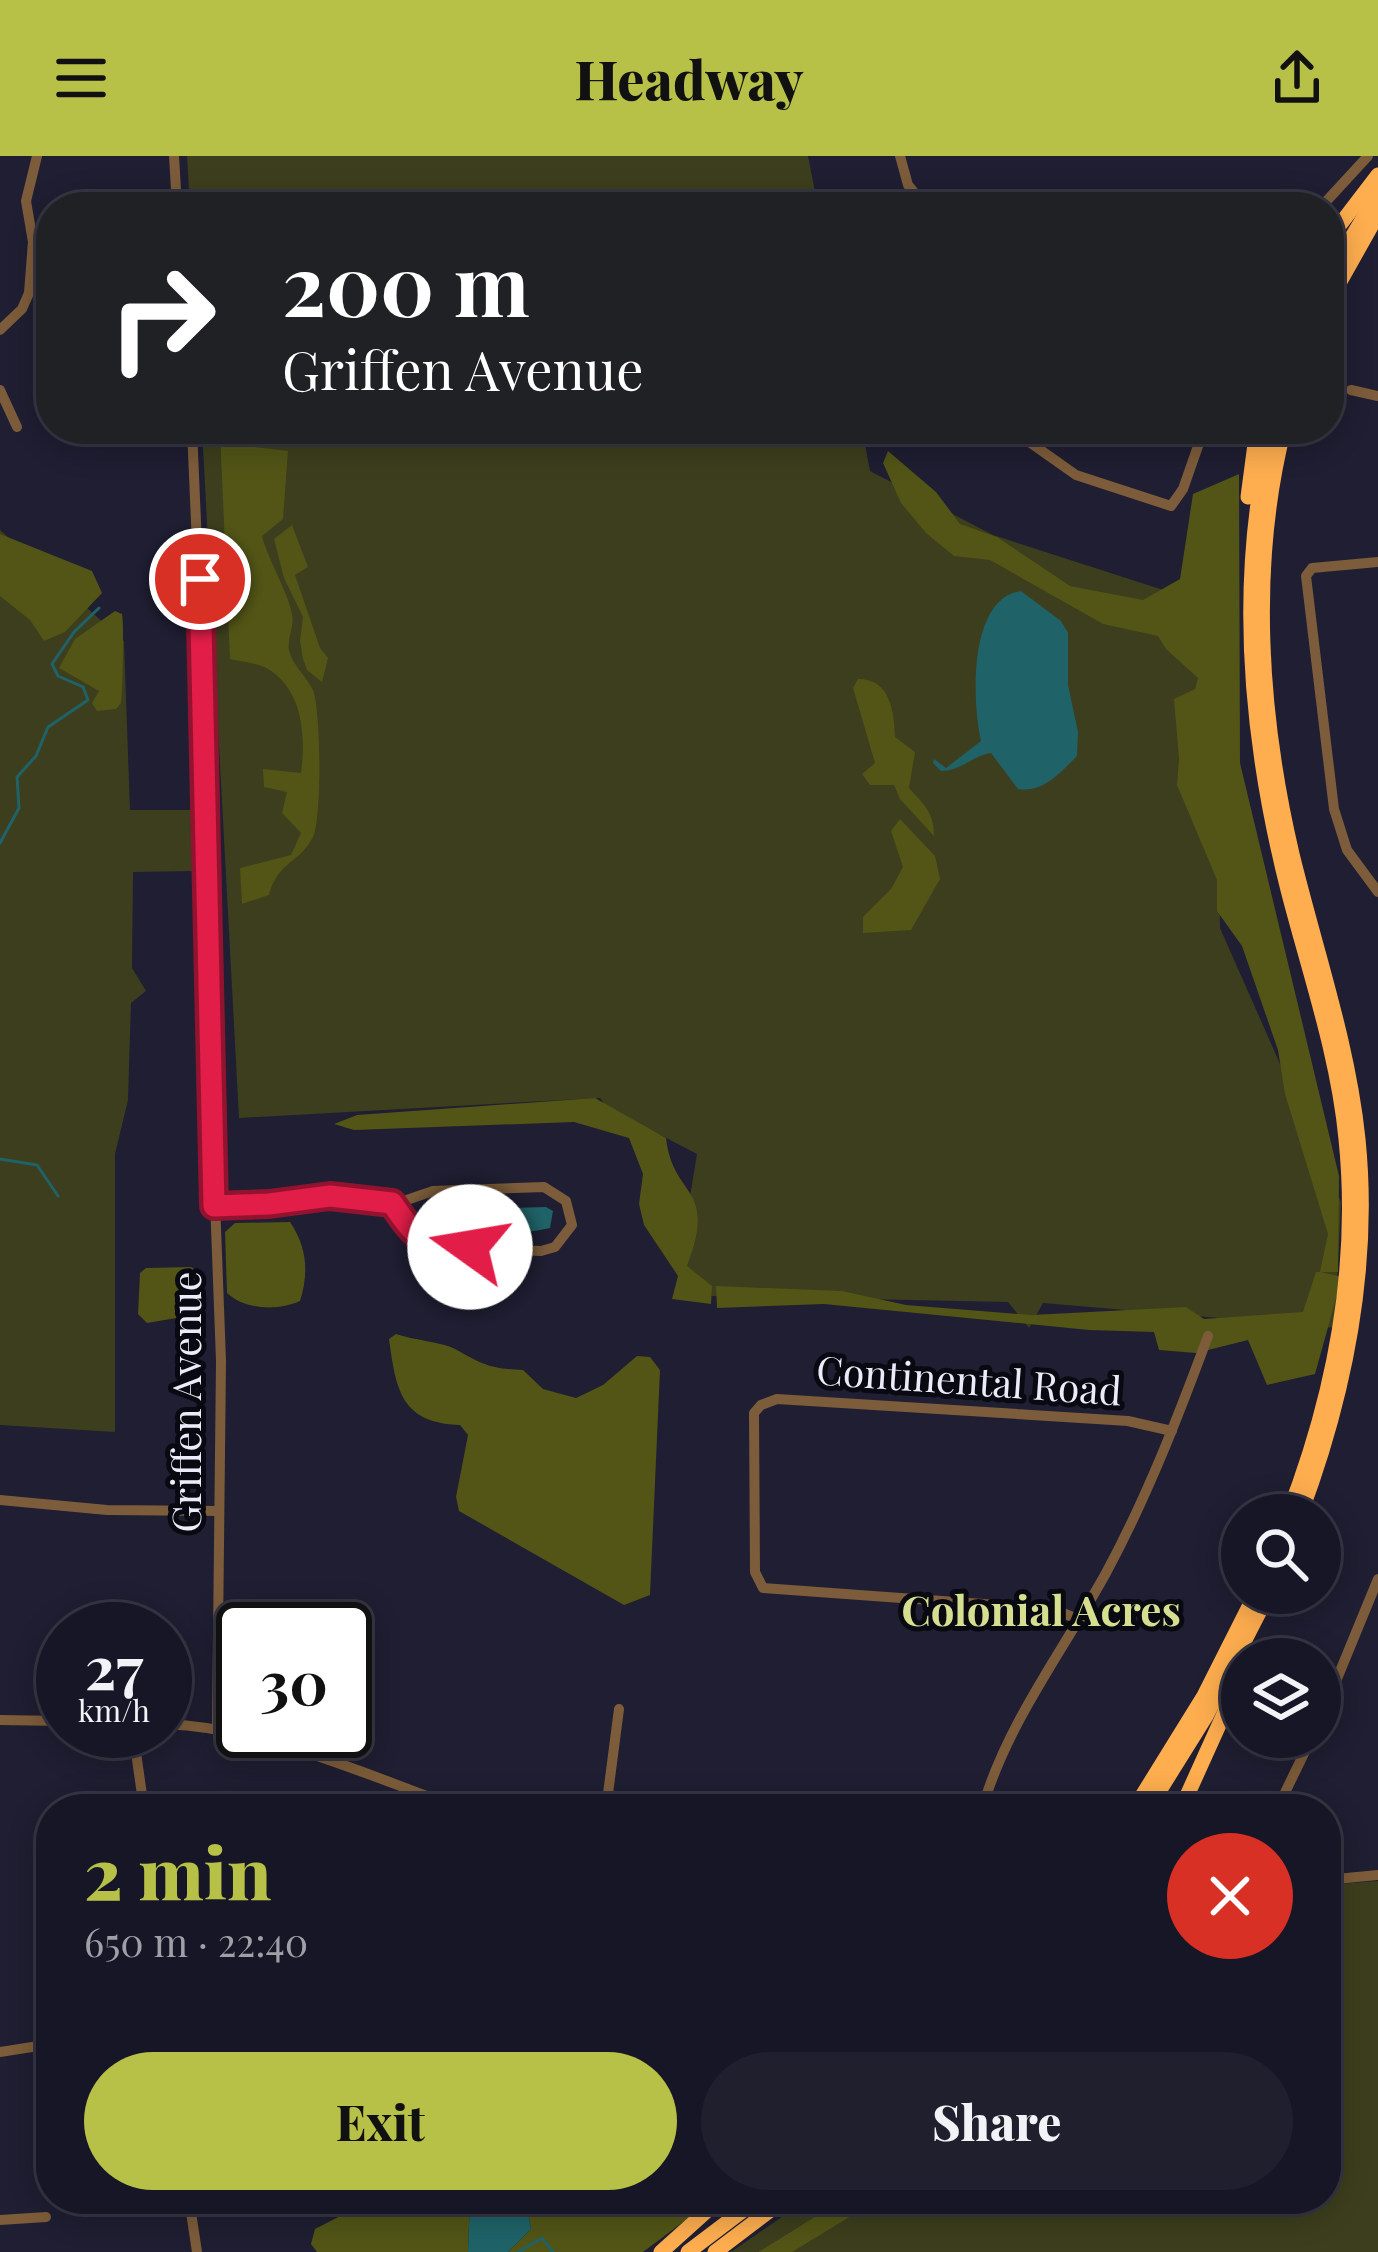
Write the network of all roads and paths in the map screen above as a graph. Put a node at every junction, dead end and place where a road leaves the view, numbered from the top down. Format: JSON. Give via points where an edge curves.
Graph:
{"nodes":[{"id":1,"x":37,"y":156,"type":"edge"},
{"id":2,"x":174,"y":156,"type":"edge"},
{"id":3,"x":900,"y":156,"type":"edge"},
{"id":4,"x":1368,"y":156,"type":"edge"},
{"id":5,"x":1378,"y":176,"type":"edge"},
{"id":6,"x":176,"y":192,"type":"edge"},
{"id":7,"x":914,"y":192,"type":"edge"},
{"id":8,"x":1335,"y":192,"type":"edge"},
{"id":9,"x":1378,"y":194,"type":"edge"},
{"id":10,"x":1378,"y":214,"type":"edge"},
{"id":11,"x":1344,"y":220,"type":"edge"},
{"id":12,"x":1344,"y":250,"type":"edge"},
{"id":13,"x":1344,"y":274,"type":"edge"},
{"id":14,"x":0,"y":330,"type":"edge"},
{"id":15,"x":0,"y":390,"type":"edge"},
{"id":16,"x":1351,"y":390,"type":"dead end"},
{"id":17,"x":1378,"y":396,"type":"edge"},
{"id":18,"x":17,"y":427,"type":"dead end"},
{"id":19,"x":192,"y":444,"type":"edge"},
{"id":20,"x":1032,"y":444,"type":"edge"},
{"id":21,"x":1199,"y":444,"type":"edge"},
{"id":22,"x":1255,"y":444,"type":"edge"},
{"id":23,"x":1269,"y":444,"type":"edge"},
{"id":24,"x":1282,"y":444,"type":"edge"},
{"id":25,"x":1378,"y":562,"type":"edge"},
{"id":26,"x":1255,"y":701,"type":"junction"},
{"id":27,"x":1378,"y":892,"type":"edge"},
{"id":28,"x":392,"y":1203,"type":"junction"},
{"id":29,"x":214,"y":1206,"type":"junction"},
{"id":30,"x":1208,"y":1336,"type":"dead end"},
{"id":31,"x":1172,"y":1431,"type":"junction"},
{"id":32,"x":1295,"y":1494,"type":"edge"},
{"id":33,"x":1307,"y":1494,"type":"edge"},
{"id":34,"x":0,"y":1500,"type":"edge"},
{"id":35,"x":218,"y":1511,"type":"junction"},
{"id":36,"x":1378,"y":1579,"type":"edge"},
{"id":37,"x":218,"y":1602,"type":"edge"},
{"id":38,"x":1245,"y":1614,"type":"edge"},
{"id":39,"x":1260,"y":1614,"type":"edge"},
{"id":40,"x":1080,"y":1619,"type":"junction"},
{"id":41,"x":1341,"y":1669,"type":"edge"},
{"id":42,"x":619,"y":1709,"type":"dead end"},
{"id":43,"x":0,"y":1720,"type":"edge"},
{"id":44,"x":36,"y":1720,"type":"edge"},
{"id":45,"x":1221,"y":1720,"type":"edge"},
{"id":46,"x":137,"y":1758,"type":"edge"},
{"id":47,"x":320,"y":1758,"type":"edge"},
{"id":48,"x":1302,"y":1758,"type":"edge"},
{"id":49,"x":142,"y":1794,"type":"edge"},
{"id":50,"x":420,"y":1794,"type":"edge"},
{"id":51,"x":608,"y":1794,"type":"edge"},
{"id":52,"x":988,"y":1794,"type":"edge"},
{"id":53,"x":1143,"y":1794,"type":"edge"},
{"id":54,"x":1157,"y":1794,"type":"edge"},
{"id":55,"x":1188,"y":1794,"type":"edge"},
{"id":56,"x":1284,"y":1794,"type":"edge"},
{"id":57,"x":1378,"y":1875,"type":"edge"},
{"id":58,"x":1341,"y":1879,"type":"edge"},
{"id":59,"x":36,"y":2046,"type":"edge"},
{"id":60,"x":0,"y":2052,"type":"edge"},
{"id":61,"x":191,"y":2214,"type":"edge"},
{"id":62,"x":704,"y":2214,"type":"edge"},
{"id":63,"x":738,"y":2214,"type":"edge"},
{"id":64,"x":765,"y":2214,"type":"edge"},
{"id":65,"x":46,"y":2217,"type":"dead end"},
{"id":66,"x":0,"y":2220,"type":"edge"},
{"id":67,"x":197,"y":2252,"type":"edge"},
{"id":68,"x":662,"y":2252,"type":"edge"},
{"id":69,"x":688,"y":2252,"type":"edge"},
{"id":70,"x":715,"y":2252,"type":"edge"}],
"edges":[{"from":1,"to":14,"type":"street","via":[[26,201],[29,293]]},
{"from":2,"to":6,"type":"street"},
{"from":3,"to":7,"type":"street"},
{"from":4,"to":8,"type":"street"},
{"from":5,"to":11,"type":"highway"},
{"from":9,"to":12,"type":"highway"},
{"from":10,"to":13,"type":"highway"},
{"from":15,"to":18,"type":"street"},
{"from":16,"to":17,"type":"street"},
{"from":19,"to":29,"type":"street","name":"Griffen Avenue"},
{"from":20,"to":21,"type":"street","via":[[1076,475],[1171,506]]},
{"from":22,"to":26,"type":"highway","via":[[1246,572]]},
{"from":23,"to":26,"type":"highway","via":[[1252,562]]},
{"from":24,"to":33,"type":"highway","via":[[1265,548],[1269,719],[1285,822],[1348,1073],[1362,1210],[1348,1348]]},
{"from":25,"to":27,"type":"street","via":[[1312,568],[1306,576],[1334,809],[1347,850]]},
{"from":26,"to":32,"type":"highway","via":[[1279,850],[1336,1071],[1350,1193],[1337,1342]]},
{"from":28,"to":28,"type":"street","via":[[434,1191],[544,1186],[566,1201],[572,1225],[541,1251],[434,1246],[414,1235]]},
{"from":28,"to":29,"type":"street","via":[[330,1196]]},
{"from":29,"to":35,"type":"street","name":"Griffen Avenue"},
{"from":30,"to":31,"type":"street"},
{"from":31,"to":40,"type":"street"},
{"from":31,"to":40,"type":"street","name":"Continental Road","via":[[1128,1421],[777,1399],[752,1420],[757,1581],[773,1591],[1053,1609]]},
{"from":34,"to":35,"type":"street"},
{"from":35,"to":37,"type":"street","name":"Griffen Avenue"},
{"from":36,"to":41,"type":"street"},
{"from":38,"to":53,"type":"highway"},
{"from":39,"to":54,"type":"highway"},
{"from":40,"to":52,"type":"street","via":[[1013,1732]]},
{"from":42,"to":51,"type":"street"},
{"from":43,"to":44,"type":"street"},
{"from":45,"to":55,"type":"highway"},
{"from":46,"to":49,"type":"street"},
{"from":47,"to":50,"type":"street"},
{"from":48,"to":56,"type":"street"},
{"from":57,"to":58,"type":"street"},
{"from":59,"to":60,"type":"street"},
{"from":61,"to":67,"type":"street"},
{"from":62,"to":68,"type":"highway"},
{"from":63,"to":69,"type":"highway"},
{"from":64,"to":70,"type":"highway"},
{"from":65,"to":66,"type":"street"}]}
